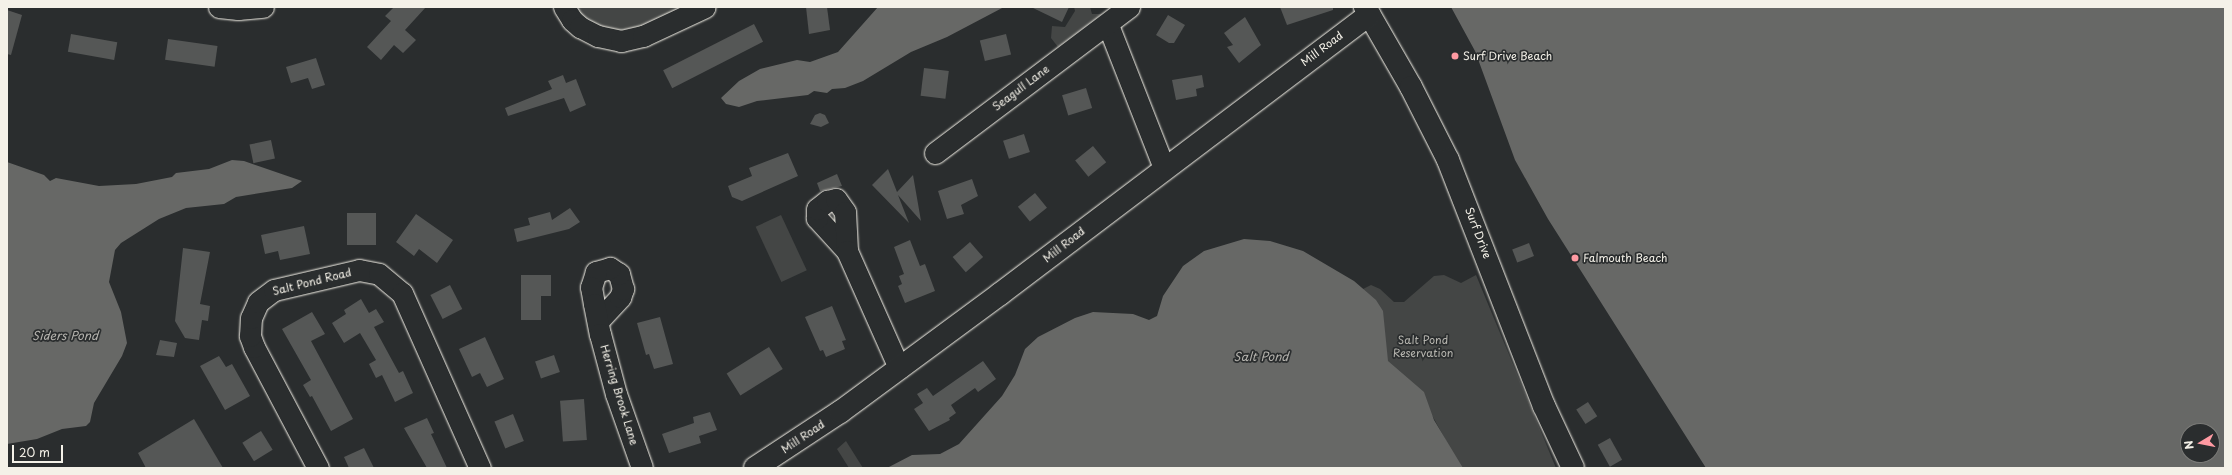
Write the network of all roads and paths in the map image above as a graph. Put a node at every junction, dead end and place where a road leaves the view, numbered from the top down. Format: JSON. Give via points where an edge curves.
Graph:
{"nodes":[{"id":1,"x":219,"y":7,"type":"edge"},
{"id":2,"x":263,"y":7,"type":"edge"},
{"id":3,"x":564,"y":7,"type":"edge"},
{"id":4,"x":706,"y":7,"type":"edge"},
{"id":5,"x":1129,"y":7,"type":"edge"},
{"id":6,"x":1367,"y":11,"type":"edge"},
{"id":7,"x":1108,"y":25,"type":"junction"},
{"id":8,"x":935,"y":154,"type":"dead end"},
{"id":9,"x":1164,"y":168,"type":"junction"},
{"id":10,"x":848,"y":251,"type":"dead end"},
{"id":11,"x":598,"y":321,"type":"dead end"},
{"id":12,"x":899,"y":368,"type":"junction"},
{"id":13,"x":318,"y":468,"type":"edge"},
{"id":14,"x":480,"y":468,"type":"edge"},
{"id":15,"x":642,"y":468,"type":"edge"},
{"id":16,"x":755,"y":468,"type":"edge"},
{"id":17,"x":1573,"y":468,"type":"edge"}],
"edges":[{"from":1,"to":2,"type":"street"},
{"from":3,"to":4,"type":"street","via":[[580,27],[598,36],[621,40],[643,36]]},
{"from":5,"to":7,"type":"street","name":"Seagull Lane"},
{"from":6,"to":9,"type":"street","name":"Mill Road"},
{"from":6,"to":17,"type":"street","name":"Surf Drive","via":[[1411,86],[1448,160],[1544,406]]},
{"from":7,"to":8,"type":"street","name":"Seagull Lane"},
{"from":7,"to":9,"type":"street"},
{"from":9,"to":12,"type":"street","name":"Mill Road"},
{"from":10,"to":12,"type":"street"},
{"from":11,"to":15,"type":"street","name":"Herring Brook Lane","via":[[616,394]]},
{"from":12,"to":16,"type":"street","name":"Mill Road","via":[[819,427]]},
{"from":13,"to":14,"type":"street","name":"Salt Pond Road","via":[[254,347],[250,336],[251,318],[258,302],[274,290],[359,270],[379,274],[402,293]]}]}
